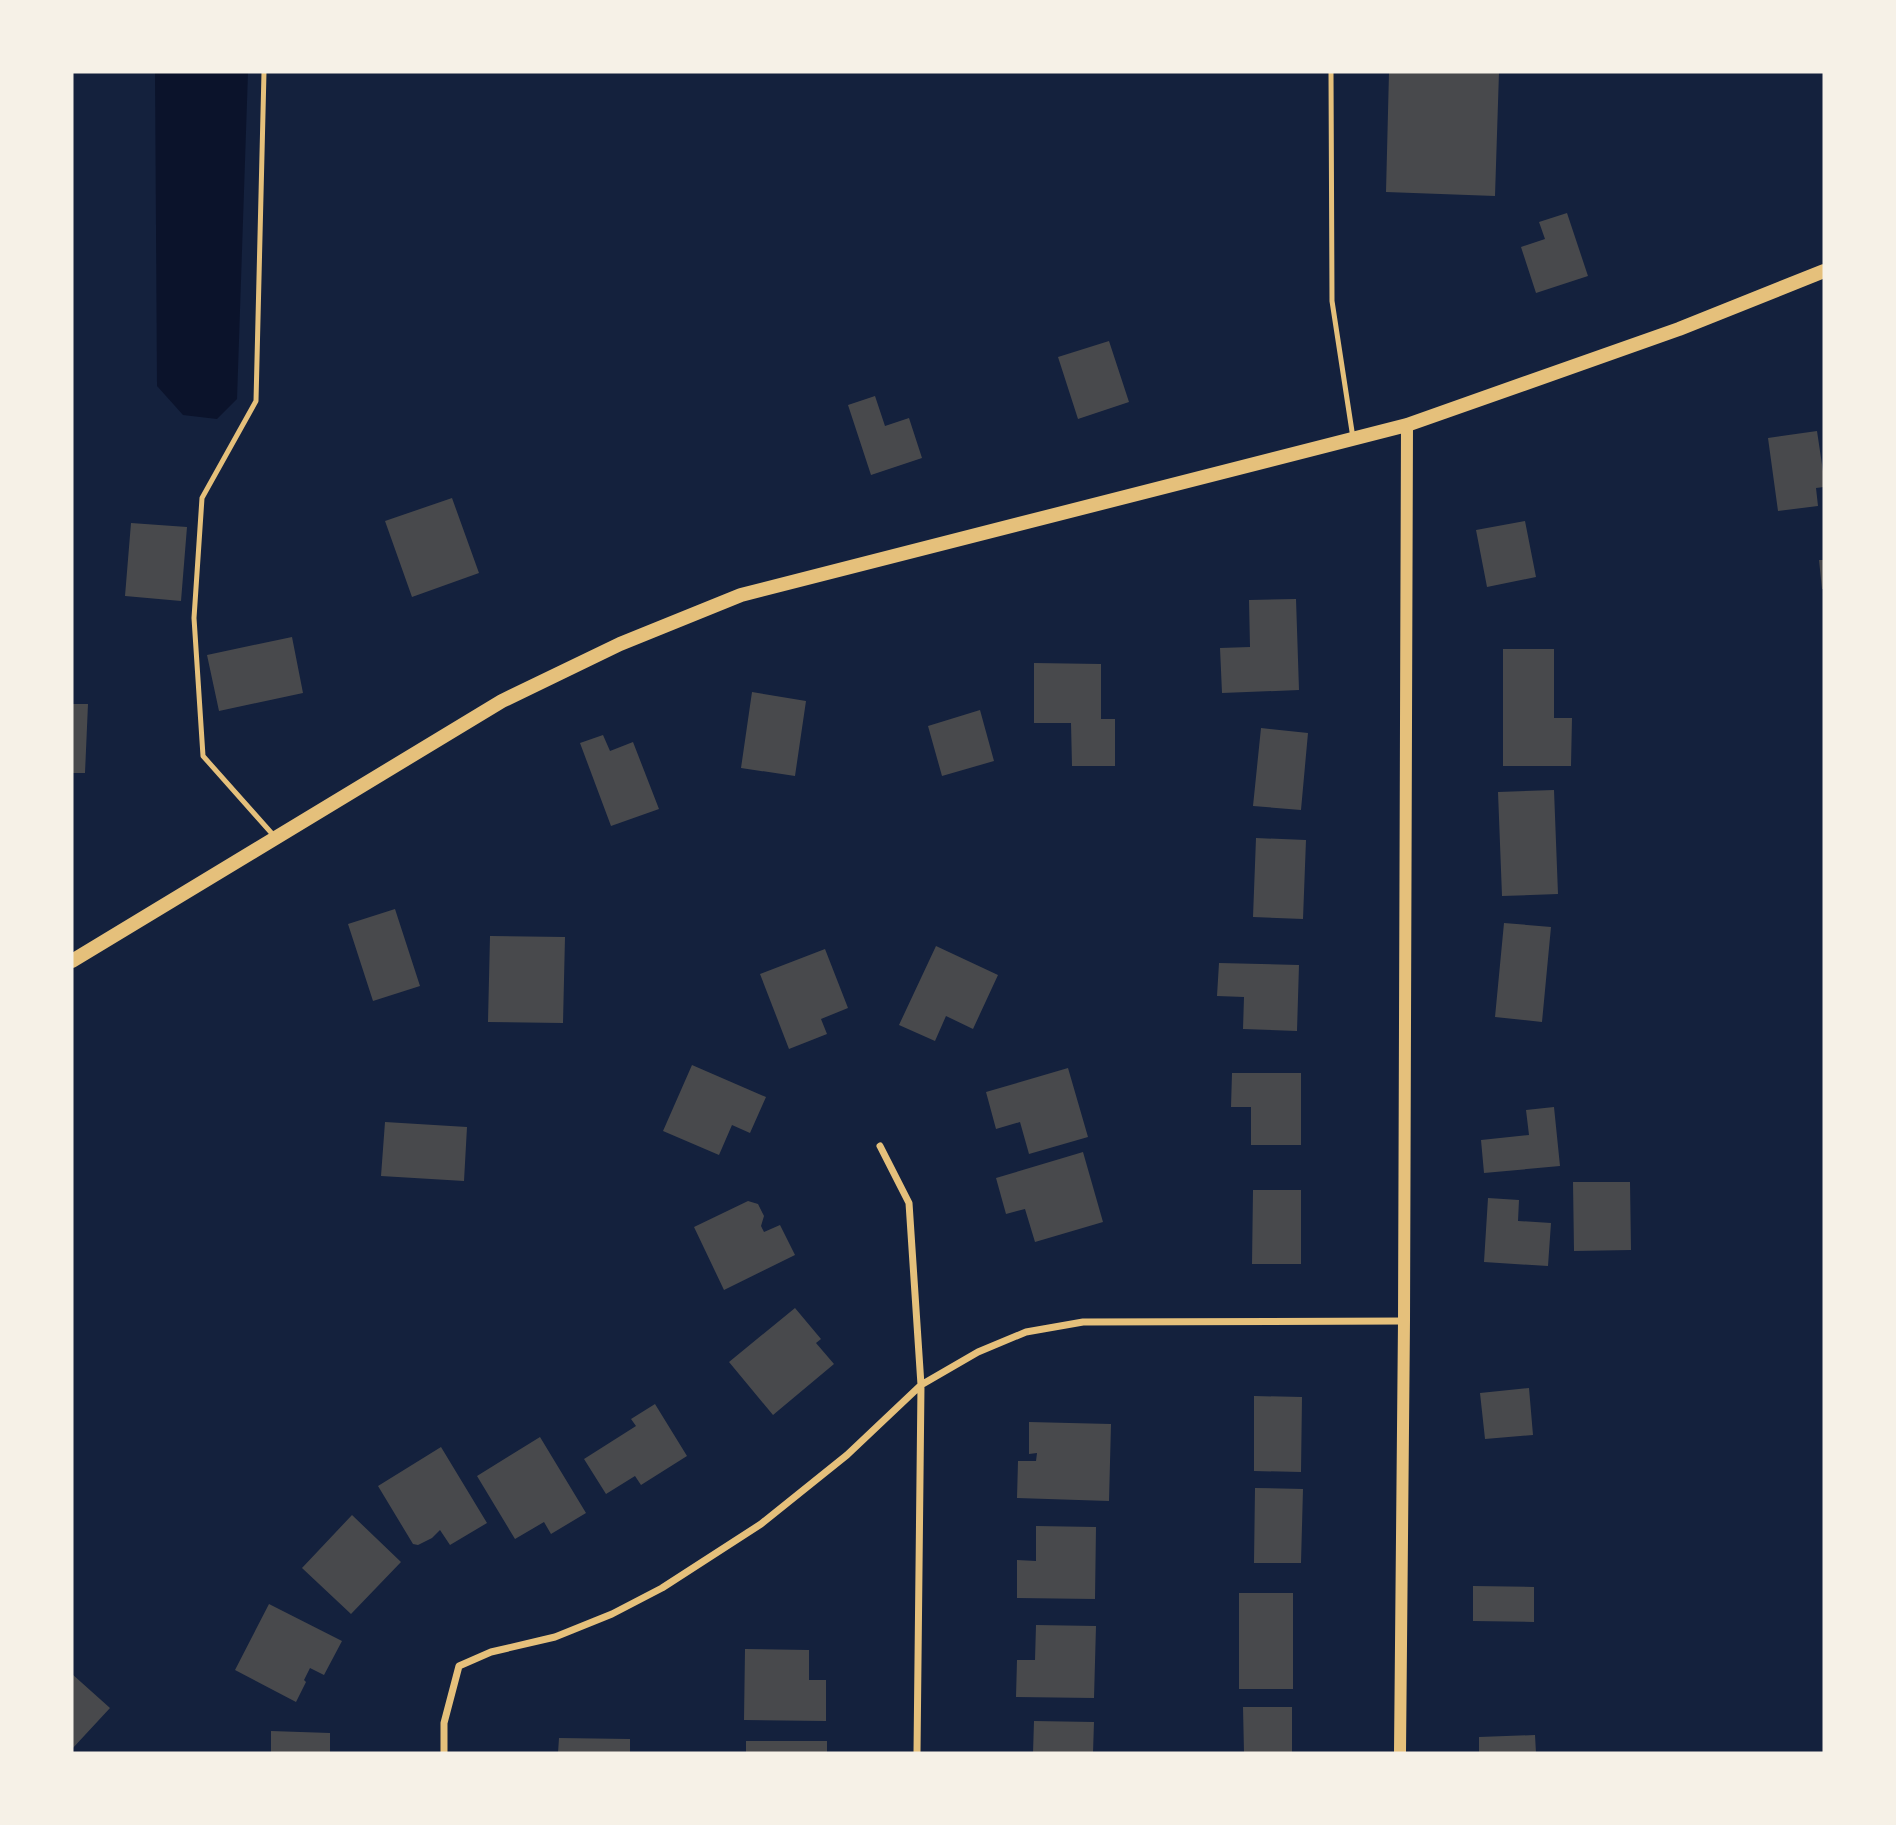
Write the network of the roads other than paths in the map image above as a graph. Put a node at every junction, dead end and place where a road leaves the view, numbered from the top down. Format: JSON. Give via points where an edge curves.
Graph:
{"nodes":[{"id":1,"x":264,"y":72,"type":"edge"},
{"id":2,"x":1331,"y":72,"type":"edge"},
{"id":3,"x":1824,"y":271,"type":"edge"},
{"id":4,"x":1406,"y":425,"type":"junction"},
{"id":5,"x":1353,"y":438,"type":"junction"},
{"id":6,"x":275,"y":837,"type":"junction"},
{"id":7,"x":72,"y":961,"type":"edge"},
{"id":8,"x":880,"y":1146,"type":"dead end"},
{"id":9,"x":1404,"y":1321,"type":"junction"},
{"id":10,"x":921,"y":1385,"type":"junction"},
{"id":11,"x":444,"y":1753,"type":"edge"},
{"id":12,"x":917,"y":1753,"type":"edge"},
{"id":13,"x":1400,"y":1753,"type":"edge"}],
"edges":[{"from":1,"to":6,"type":"lane","via":[[256,401],[202,498],[194,618],[203,756]]},
{"from":2,"to":5,"type":"lane","via":[[1332,300]]},
{"from":3,"to":4,"type":"main road","via":[[1679,329]]},
{"from":4,"to":5,"type":"main road"},
{"from":4,"to":9,"type":"street"},
{"from":5,"to":6,"type":"main road","via":[[741,595],[620,644],[502,701]]},
{"from":6,"to":7,"type":"main road"},
{"from":8,"to":10,"type":"street","via":[[909,1203]]},
{"from":9,"to":10,"type":"street","via":[[1083,1322],[1026,1332],[978,1352]]},
{"from":9,"to":13,"type":"street"},
{"from":10,"to":11,"type":"street","via":[[847,1455],[761,1524],[662,1588],[555,1637],[491,1652],[459,1667],[444,1723]]},
{"from":10,"to":12,"type":"street"}]}
